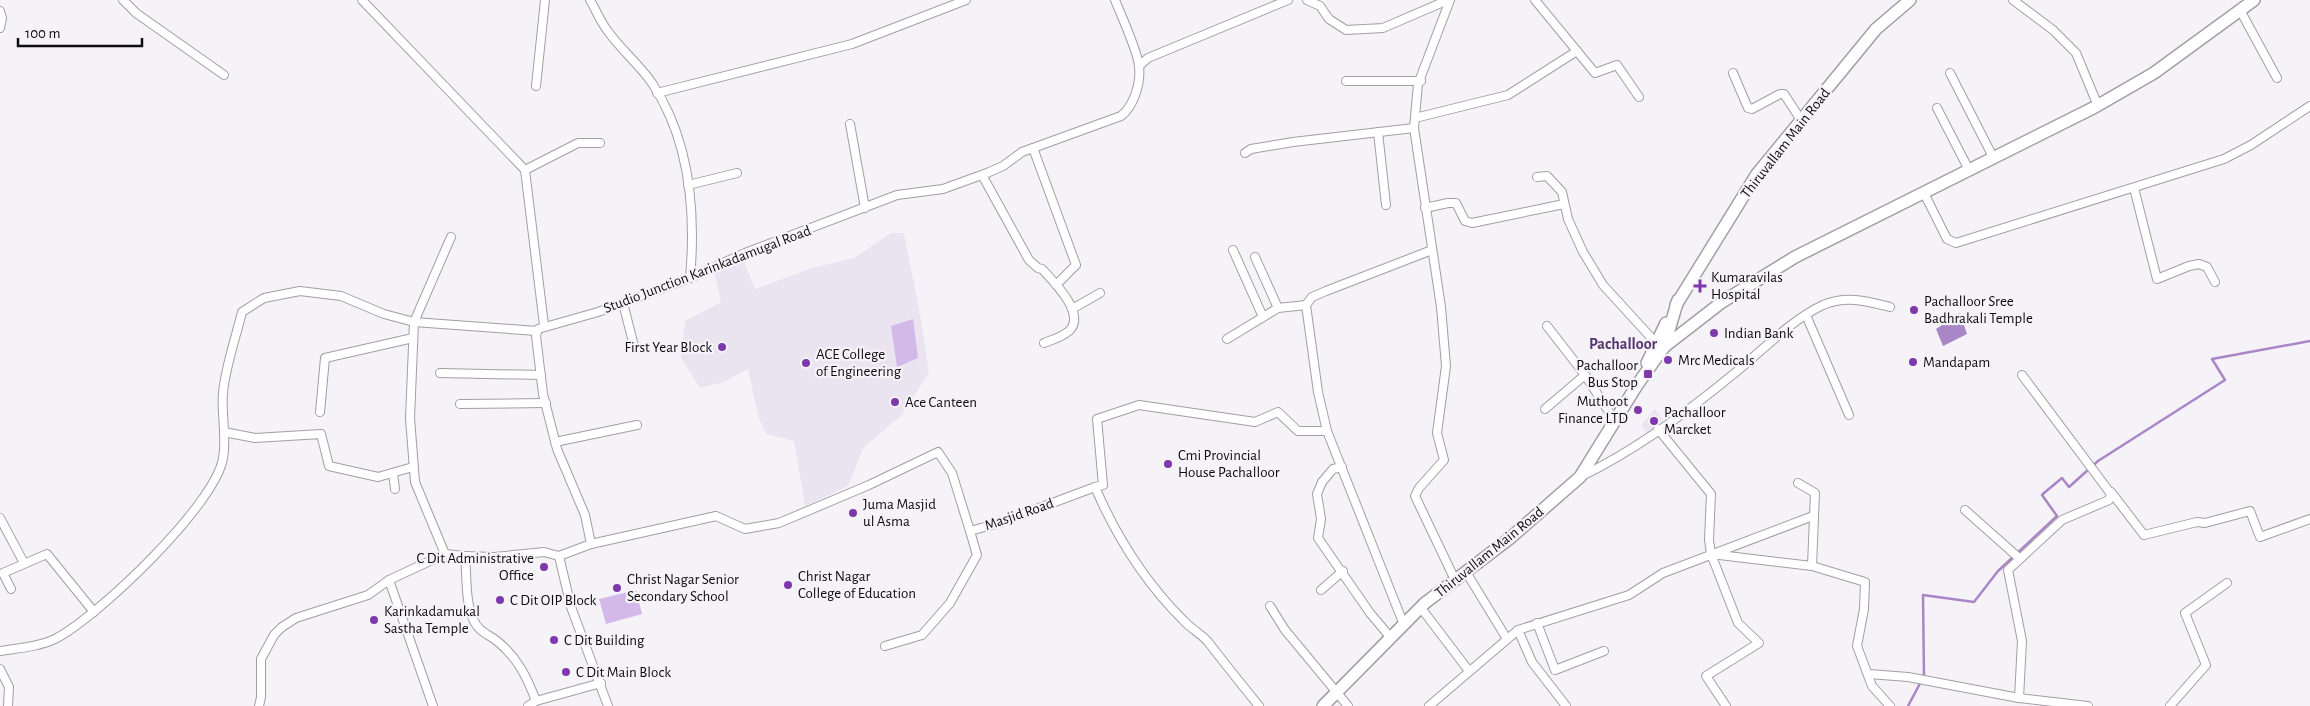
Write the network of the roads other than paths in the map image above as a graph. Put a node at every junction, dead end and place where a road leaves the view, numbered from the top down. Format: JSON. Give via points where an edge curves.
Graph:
{"nodes":[{"id":1,"x":123,"y":0,"type":"edge"},
{"id":2,"x":362,"y":0,"type":"edge"},
{"id":3,"x":545,"y":0,"type":"edge"},
{"id":4,"x":590,"y":0,"type":"edge"},
{"id":5,"x":966,"y":0,"type":"edge"},
{"id":6,"x":1115,"y":0,"type":"edge"},
{"id":7,"x":1288,"y":0,"type":"edge"},
{"id":8,"x":1307,"y":0,"type":"edge"},
{"id":9,"x":1449,"y":0,"type":"edge"},
{"id":10,"x":1535,"y":0,"type":"edge"},
{"id":11,"x":1910,"y":0,"type":"edge"},
{"id":12,"x":2013,"y":0,"type":"edge"},
{"id":13,"x":2254,"y":0,"type":"edge"},
{"id":14,"x":0,"y":10,"type":"edge"},
{"id":15,"x":2240,"y":10,"type":"junction"},
{"id":16,"x":0,"y":28,"type":"edge"},
{"id":17,"x":1577,"y":51,"type":"junction"},
{"id":18,"x":1139,"y":66,"type":"junction"},
{"id":19,"x":1733,"y":73,"type":"dead end"},
{"id":20,"x":1950,"y":73,"type":"dead end"},
{"id":21,"x":224,"y":75,"type":"dead end"},
{"id":22,"x":2277,"y":78,"type":"dead end"},
{"id":23,"x":1346,"y":81,"type":"dead end"},
{"id":24,"x":1421,"y":81,"type":"junction"},
{"id":25,"x":536,"y":86,"type":"dead end"},
{"id":26,"x":658,"y":93,"type":"junction"},
{"id":27,"x":1639,"y":97,"type":"dead end"},
{"id":28,"x":2098,"y":106,"type":"junction"},
{"id":29,"x":2310,"y":106,"type":"edge"},
{"id":30,"x":1937,"y":108,"type":"dead end"},
{"id":31,"x":1415,"y":118,"type":"junction"},
{"id":32,"x":1801,"y":120,"type":"junction"},
{"id":33,"x":850,"y":124,"type":"dead end"},
{"id":34,"x":1414,"y":128,"type":"junction"},
{"id":35,"x":1378,"y":132,"type":"junction"},
{"id":36,"x":600,"y":143,"type":"dead end"},
{"id":37,"x":1033,"y":148,"type":"junction"},
{"id":38,"x":1245,"y":153,"type":"dead end"},
{"id":39,"x":1993,"y":157,"type":"junction"},
{"id":40,"x":525,"y":170,"type":"junction"},
{"id":41,"x":1969,"y":170,"type":"junction"},
{"id":42,"x":737,"y":172,"type":"dead end"},
{"id":43,"x":982,"y":175,"type":"junction"},
{"id":44,"x":1537,"y":177,"type":"dead end"},
{"id":45,"x":688,"y":185,"type":"junction"},
{"id":46,"x":2134,"y":188,"type":"junction"},
{"id":47,"x":1924,"y":193,"type":"junction"},
{"id":48,"x":1564,"y":204,"type":"junction"},
{"id":49,"x":1386,"y":205,"type":"dead end"},
{"id":50,"x":865,"y":208,"type":"junction"},
{"id":51,"x":1425,"y":208,"type":"junction"},
{"id":52,"x":451,"y":237,"type":"dead end"},
{"id":53,"x":1233,"y":250,"type":"dead end"},
{"id":54,"x":1432,"y":250,"type":"junction"},
{"id":55,"x":1255,"y":257,"type":"dead end"},
{"id":56,"x":690,"y":278,"type":"junction"},
{"id":57,"x":2215,"y":282,"type":"dead end"},
{"id":58,"x":1056,"y":284,"type":"junction"},
{"id":59,"x":1100,"y":293,"type":"dead end"},
{"id":60,"x":623,"y":303,"type":"junction"},
{"id":61,"x":1306,"y":305,"type":"junction"},
{"id":62,"x":1890,"y":307,"type":"dead end"},
{"id":63,"x":1278,"y":308,"type":"junction"},
{"id":64,"x":1072,"y":309,"type":"junction"},
{"id":65,"x":1806,"y":315,"type":"junction"},
{"id":66,"x":1262,"y":318,"type":"junction"},
{"id":67,"x":414,"y":322,"type":"junction"},
{"id":68,"x":544,"y":326,"type":"junction"},
{"id":69,"x":1547,"y":326,"type":"dead end"},
{"id":70,"x":537,"y":332,"type":"junction"},
{"id":71,"x":413,"y":338,"type":"junction"},
{"id":72,"x":1227,"y":339,"type":"dead end"},
{"id":73,"x":1044,"y":343,"type":"dead end"},
{"id":74,"x":1660,"y":345,"type":"junction"},
{"id":75,"x":634,"y":346,"type":"dead end"},
{"id":76,"x":440,"y":374,"type":"dead end"},
{"id":77,"x":2022,"y":374,"type":"dead end"},
{"id":78,"x":541,"y":375,"type":"junction"},
{"id":79,"x":1585,"y":375,"type":"junction"},
{"id":80,"x":546,"y":403,"type":"junction"},
{"id":81,"x":460,"y":404,"type":"dead end"},
{"id":82,"x":1545,"y":409,"type":"dead end"},
{"id":83,"x":320,"y":412,"type":"dead end"},
{"id":84,"x":1849,"y":415,"type":"dead end"},
{"id":85,"x":1614,"y":420,"type":"junction"},
{"id":86,"x":637,"y":425,"type":"dead end"},
{"id":87,"x":1658,"y":429,"type":"junction"},
{"id":88,"x":1327,"y":431,"type":"junction"},
{"id":89,"x":224,"y":432,"type":"junction"},
{"id":90,"x":555,"y":442,"type":"junction"},
{"id":91,"x":1342,"y":466,"type":"junction"},
{"id":92,"x":413,"y":467,"type":"junction"},
{"id":93,"x":393,"y":473,"type":"junction"},
{"id":94,"x":1580,"y":477,"type":"junction"},
{"id":95,"x":1798,"y":483,"type":"dead end"},
{"id":96,"x":1095,"y":487,"type":"junction"},
{"id":97,"x":395,"y":489,"type":"dead end"},
{"id":98,"x":2111,"y":492,"type":"junction"},
{"id":99,"x":1966,"y":510,"type":"dead end"},
{"id":100,"x":1813,"y":516,"type":"junction"},
{"id":101,"x":0,"y":518,"type":"edge"},
{"id":102,"x":2310,"y":519,"type":"edge"},
{"id":103,"x":970,"y":531,"type":"junction"},
{"id":104,"x":591,"y":544,"type":"junction"},
{"id":105,"x":445,"y":554,"type":"junction"},
{"id":106,"x":1711,"y":554,"type":"junction"},
{"id":107,"x":465,"y":556,"type":"junction"},
{"id":108,"x":559,"y":556,"type":"junction"},
{"id":109,"x":2020,"y":558,"type":"junction"},
{"id":110,"x":24,"y":563,"type":"junction"},
{"id":111,"x":1812,"y":566,"type":"junction"},
{"id":112,"x":1343,"y":571,"type":"junction"},
{"id":113,"x":1466,"y":572,"type":"junction"},
{"id":114,"x":389,"y":580,"type":"junction"},
{"id":115,"x":1456,"y":580,"type":"junction"},
{"id":116,"x":2227,"y":583,"type":"dead end"},
{"id":117,"x":11,"y":589,"type":"dead end"},
{"id":118,"x":1321,"y":590,"type":"dead end"},
{"id":119,"x":1270,"y":606,"type":"dead end"},
{"id":120,"x":1420,"y":608,"type":"junction"},
{"id":121,"x":94,"y":612,"type":"junction"},
{"id":122,"x":1537,"y":623,"type":"junction"},
{"id":123,"x":1404,"y":625,"type":"junction"},
{"id":124,"x":1518,"y":630,"type":"junction"},
{"id":125,"x":1391,"y":638,"type":"junction"},
{"id":126,"x":1507,"y":640,"type":"junction"},
{"id":127,"x":885,"y":646,"type":"dead end"},
{"id":128,"x":0,"y":651,"type":"edge"},
{"id":129,"x":1604,"y":651,"type":"dead end"},
{"id":130,"x":0,"y":669,"type":"edge"},
{"id":131,"x":1469,"y":671,"type":"junction"},
{"id":132,"x":1869,"y":674,"type":"junction"},
{"id":133,"x":601,"y":683,"type":"junction"},
{"id":134,"x":1337,"y":692,"type":"junction"},
{"id":135,"x":2019,"y":698,"type":"junction"},
{"id":136,"x":536,"y":701,"type":"junction"},
{"id":137,"x":8,"y":706,"type":"edge"},
{"id":138,"x":259,"y":706,"type":"edge"},
{"id":139,"x":433,"y":706,"type":"edge"},
{"id":140,"x":528,"y":706,"type":"edge"},
{"id":141,"x":608,"y":706,"type":"edge"},
{"id":142,"x":1259,"y":706,"type":"edge"},
{"id":143,"x":1324,"y":706,"type":"edge"},
{"id":144,"x":1348,"y":706,"type":"edge"},
{"id":145,"x":1429,"y":706,"type":"edge"},
{"id":146,"x":1566,"y":706,"type":"edge"},
{"id":147,"x":1726,"y":706,"type":"edge"},
{"id":148,"x":1890,"y":706,"type":"edge"},
{"id":149,"x":2088,"y":706,"type":"edge"},
{"id":150,"x":2170,"y":706,"type":"edge"}],
"edges":[{"from":1,"to":21,"type":"street","via":[[136,13]]},
{"from":2,"to":40,"type":"street"},
{"from":3,"to":25,"type":"street"},
{"from":4,"to":26,"type":"street","via":[[607,30]]},
{"from":5,"to":26,"type":"street","via":[[852,44]]},
{"from":6,"to":18,"type":"street"},
{"from":7,"to":18,"type":"street","via":[[1148,58]]},
{"from":8,"to":9,"type":"street","via":[[1320,6],[1329,19],[1346,30],[1382,28]]},
{"from":9,"to":24,"type":"street"},
{"from":10,"to":17,"type":"street"},
{"from":11,"to":32,"type":"main road","name":"Thiruvallam Main Road","via":[[1876,29]]},
{"from":12,"to":28,"type":"street","via":[[2053,30],[2076,53]]},
{"from":13,"to":15,"type":"main road"},
{"from":14,"to":16,"type":"street"},
{"from":15,"to":22,"type":"street"},
{"from":15,"to":28,"type":"main road","via":[[2154,73]]},
{"from":17,"to":27,"type":"street","via":[[1595,73],[1617,65]]},
{"from":17,"to":31,"type":"street","via":[[1508,95]]},
{"from":18,"to":37,"type":"street","name":"Studio Junction Karinkadamugal Road","via":[[1136,91],[1127,112]]},
{"from":19,"to":32,"type":"street","via":[[1748,108],[1783,94]]},
{"from":20,"to":39,"type":"street"},
{"from":23,"to":24,"type":"street"},
{"from":24,"to":31,"type":"street","via":[[1416,95]]},
{"from":26,"to":45,"type":"street","via":[[679,137]]},
{"from":28,"to":39,"type":"main road"},
{"from":29,"to":46,"type":"street","via":[[2224,159]]},
{"from":30,"to":41,"type":"street"},
{"from":31,"to":34,"type":"street"},
{"from":32,"to":74,"type":"main road","name":"Thiruvallam Main Road","via":[[1757,174],[1678,300]]},
{"from":33,"to":50,"type":"street"},
{"from":34,"to":35,"type":"street"},
{"from":34,"to":51,"type":"street"},
{"from":35,"to":38,"type":"street","via":[[1293,142],[1251,149]]},
{"from":35,"to":49,"type":"street"},
{"from":36,"to":40,"type":"street","via":[[578,143]]},
{"from":37,"to":43,"type":"street","name":"Studio Junction Karinkadamugal Road"},
{"from":37,"to":58,"type":"street","via":[[1076,265]]},
{"from":39,"to":41,"type":"main road"},
{"from":40,"to":68,"type":"street"},
{"from":41,"to":47,"type":"main road"},
{"from":42,"to":45,"type":"street"},
{"from":43,"to":50,"type":"street","name":"Studio Junction Karinkadamugal Road","via":[[943,189],[897,195]]},
{"from":43,"to":58,"type":"street","via":[[1029,260]]},
{"from":44,"to":48,"type":"street","via":[[1547,176],[1553,180],[1562,192]]},
{"from":45,"to":56,"type":"street","via":[[693,244]]},
{"from":46,"to":47,"type":"street","via":[[1956,243],[1947,239]]},
{"from":46,"to":57,"type":"street","via":[[2157,279],[2199,264],[2207,267]]},
{"from":47,"to":74,"type":"main road","via":[[1795,257]]},
{"from":48,"to":51,"type":"street","via":[[1472,223],[1465,221],[1456,204]]},
{"from":48,"to":74,"type":"street","via":[[1575,236],[1602,285]]},
{"from":50,"to":56,"type":"street","name":"Studio Junction Karinkadamugal Road","via":[[745,253]]},
{"from":51,"to":54,"type":"street"},
{"from":52,"to":67,"type":"street"},
{"from":53,"to":66,"type":"street"},
{"from":54,"to":61,"type":"street","via":[[1312,297]]},
{"from":54,"to":115,"type":"street","via":[[1446,366],[1438,432],[1444,460],[1415,496]]},
{"from":55,"to":63,"type":"street"},
{"from":56,"to":60,"type":"street","name":"Studio Junction Karinkadamugal Road"},
{"from":58,"to":64,"type":"street"},
{"from":59,"to":64,"type":"street"},
{"from":60,"to":68,"type":"street","name":"Studio Junction Karinkadamugal Road"},
{"from":60,"to":75,"type":"street"},
{"from":61,"to":63,"type":"street"},
{"from":61,"to":88,"type":"street"},
{"from":62,"to":65,"type":"street","via":[[1853,299],[1824,305]]},
{"from":63,"to":66,"type":"street"},
{"from":64,"to":73,"type":"street","via":[[1070,330]]},
{"from":65,"to":84,"type":"street"},
{"from":65,"to":87,"type":"street","via":[[1713,390]]},
{"from":66,"to":72,"type":"street"},
{"from":67,"to":70,"type":"street"},
{"from":67,"to":71,"type":"street"},
{"from":67,"to":89,"type":"street","via":[[340,296],[300,291],[264,298],[242,312],[223,392]]},
{"from":68,"to":70,"type":"street","name":"Studio Junction Karinkadamugal Road"},
{"from":69,"to":79,"type":"street"},
{"from":70,"to":78,"type":"street"},
{"from":71,"to":83,"type":"street","via":[[326,358]]},
{"from":71,"to":92,"type":"street","via":[[410,418]]},
{"from":74,"to":85,"type":"main road","name":"Thiruvallam Main Road"},
{"from":76,"to":78,"type":"street"},
{"from":77,"to":98,"type":"street"},
{"from":78,"to":80,"type":"street"},
{"from":79,"to":82,"type":"street"},
{"from":79,"to":85,"type":"street"},
{"from":80,"to":81,"type":"street"},
{"from":80,"to":90,"type":"street"},
{"from":85,"to":94,"type":"main road","name":"Thiruvallam Main Road"},
{"from":86,"to":90,"type":"street"},
{"from":87,"to":94,"type":"street","via":[[1610,463]]},
{"from":87,"to":106,"type":"street","via":[[1711,494]]},
{"from":88,"to":91,"type":"street"},
{"from":88,"to":96,"type":"street","via":[[1298,431],[1278,412],[1255,422],[1138,405],[1097,419],[1103,484]]},
{"from":89,"to":93,"type":"street","via":[[255,438],[321,434],[329,466],[378,477]]},
{"from":89,"to":121,"type":"street","via":[[224,458],[199,506],[135,576]]},
{"from":90,"to":104,"type":"street","via":[[585,515]]},
{"from":91,"to":112,"type":"street","via":[[1333,469],[1317,494],[1321,519],[1318,538]]},
{"from":91,"to":123,"type":"street"},
{"from":92,"to":93,"type":"street"},
{"from":92,"to":105,"type":"street","via":[[415,482]]},
{"from":93,"to":97,"type":"street"},
{"from":94,"to":113,"type":"main road","name":"Thiruvallam Main Road"},
{"from":95,"to":100,"type":"street","via":[[1815,493]]},
{"from":96,"to":103,"type":"street","name":"Masjid Road"},
{"from":96,"to":142,"type":"street","via":[[1140,571],[1183,621],[1209,642]]},
{"from":98,"to":102,"type":"street","via":[[2144,535],[2250,511],[2260,537]]},
{"from":98,"to":109,"type":"street","via":[[2109,500],[2062,520]]},
{"from":99,"to":109,"type":"street"},
{"from":100,"to":106,"type":"street"},
{"from":100,"to":111,"type":"street"},
{"from":101,"to":110,"type":"street"},
{"from":103,"to":104,"type":"street","name":"Masjid Road","via":[[952,473],[938,452],[779,523],[745,529],[716,516]]},
{"from":103,"to":127,"type":"street","via":[[977,555],[950,603],[922,634]]},
{"from":104,"to":108,"type":"street"},
{"from":105,"to":107,"type":"street"},
{"from":105,"to":114,"type":"street"},
{"from":106,"to":111,"type":"street"},
{"from":106,"to":122,"type":"street","via":[[1663,573],[1629,595]]},
{"from":106,"to":147,"type":"street","via":[[1738,623],[1759,643],[1706,676]]},
{"from":107,"to":108,"type":"street","via":[[544,552]]},
{"from":107,"to":136,"type":"street","via":[[473,620],[480,630],[497,641],[520,664]]},
{"from":108,"to":133,"type":"street","via":[[571,607]]},
{"from":109,"to":135,"type":"street","via":[[2007,574],[2022,641]]},
{"from":110,"to":117,"type":"street","via":[[3,573]]},
{"from":110,"to":121,"type":"street","via":[[47,554]]},
{"from":111,"to":132,"type":"street","via":[[1865,582],[1857,646]]},
{"from":112,"to":118,"type":"street"},
{"from":112,"to":125,"type":"street","via":[[1370,613]]},
{"from":113,"to":115,"type":"main road","name":"Thiruvallam Main Road"},
{"from":113,"to":126,"type":"street"},
{"from":114,"to":138,"type":"street","via":[[368,595],[296,618],[282,626],[261,659]]},
{"from":114,"to":139,"type":"street"},
{"from":115,"to":120,"type":"main road","name":"Thiruvallam Main Road"},
{"from":116,"to":150,"type":"street","via":[[2185,614],[2206,665]]},
{"from":119,"to":134,"type":"street","via":[[1285,630]]},
{"from":120,"to":123,"type":"main road","name":"Thiruvallam Main Road"},
{"from":120,"to":131,"type":"street"},
{"from":121,"to":128,"type":"street","via":[[53,640]]},
{"from":122,"to":124,"type":"street"},
{"from":122,"to":129,"type":"street","via":[[1555,670]]},
{"from":123,"to":125,"type":"main road","name":"Thiruvallam Main Road"},
{"from":124,"to":126,"type":"street"},
{"from":124,"to":146,"type":"street","via":[[1532,662]]},
{"from":125,"to":134,"type":"main road","name":"Thiruvallam Main Road"},
{"from":126,"to":131,"type":"street"},
{"from":130,"to":137,"type":"street","via":[[9,687]]},
{"from":131,"to":145,"type":"street"},
{"from":132,"to":135,"type":"street","via":[[1908,677]]},
{"from":132,"to":148,"type":"street","via":[[1875,690]]},
{"from":133,"to":136,"type":"street"},
{"from":133,"to":141,"type":"street"},
{"from":134,"to":143,"type":"main road","name":"Thiruvallam Main Road"},
{"from":134,"to":144,"type":"street"},
{"from":135,"to":149,"type":"street"},
{"from":136,"to":140,"type":"street"}]}
